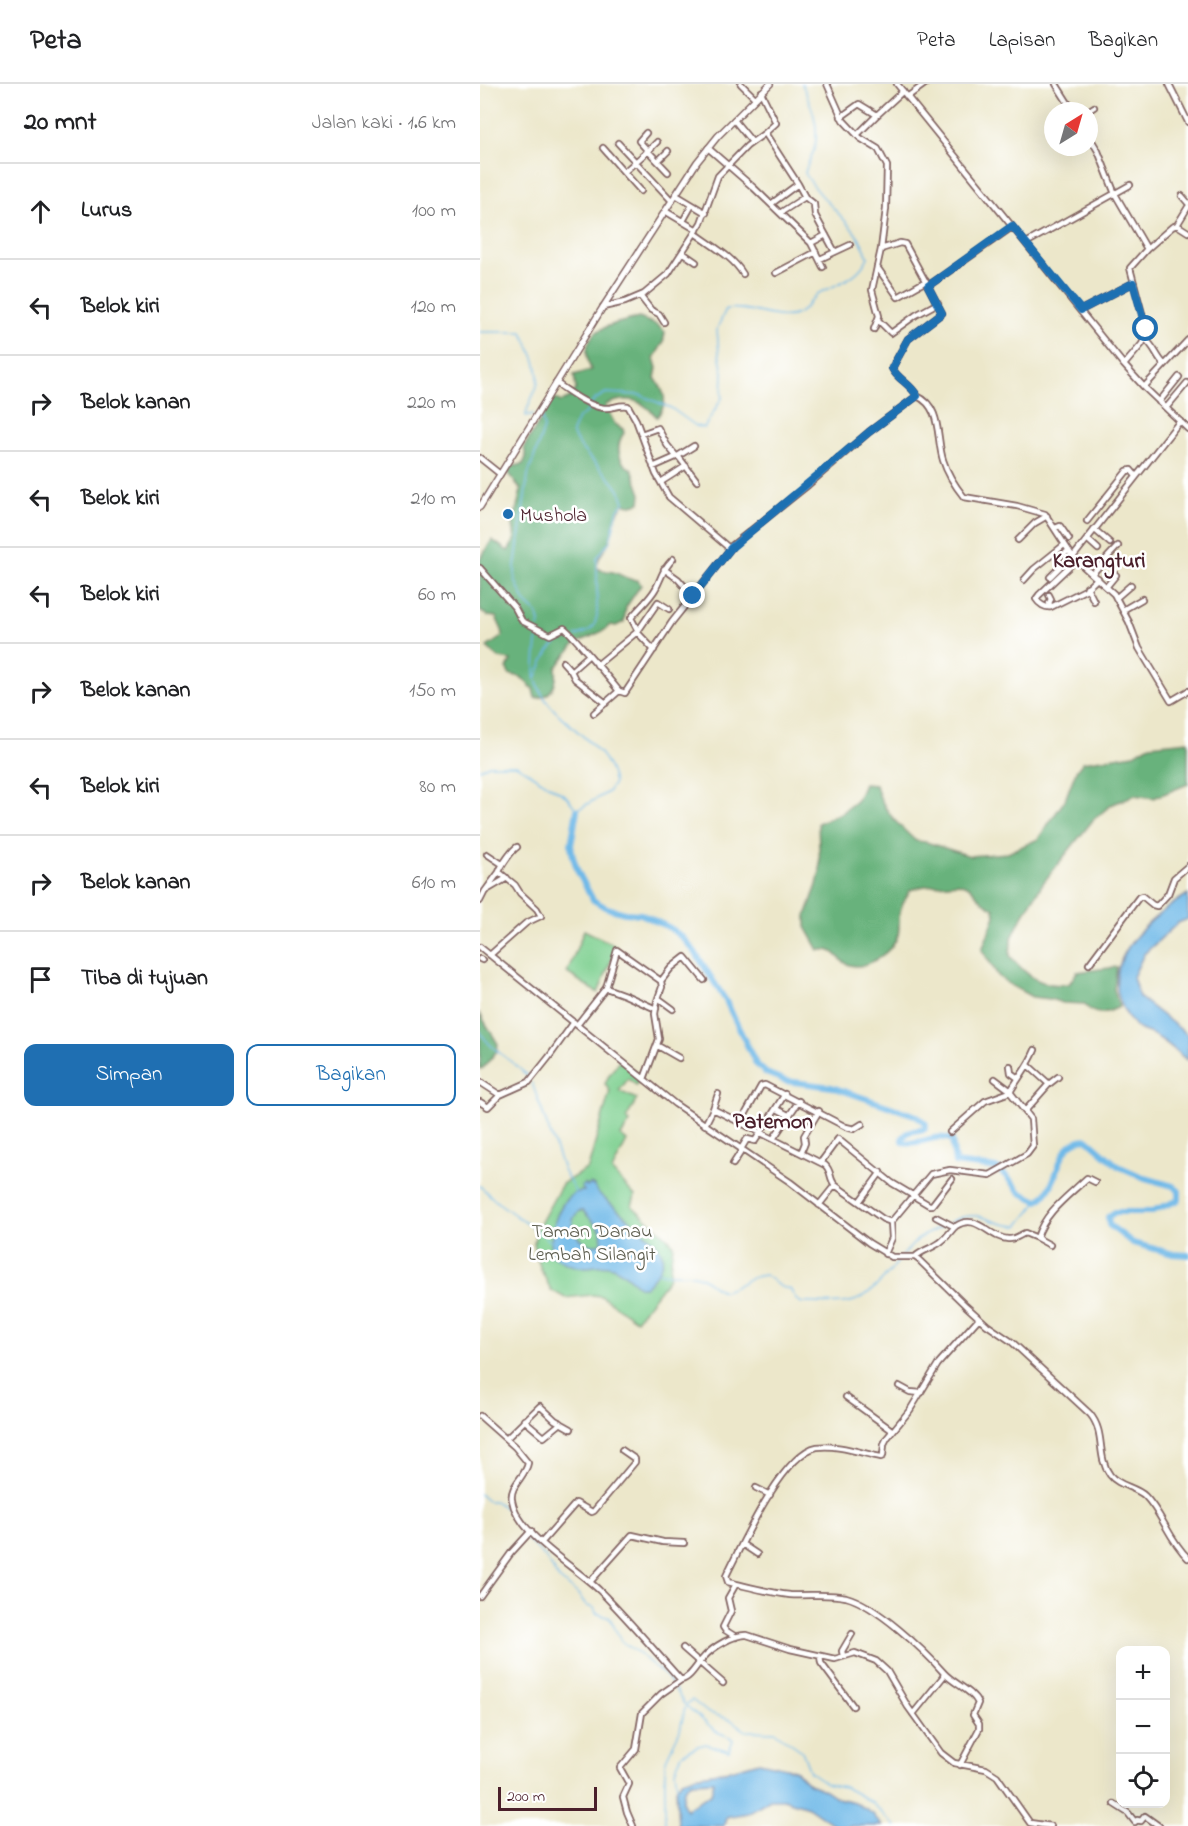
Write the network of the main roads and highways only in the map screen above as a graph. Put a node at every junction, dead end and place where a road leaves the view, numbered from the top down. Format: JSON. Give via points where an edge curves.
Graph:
{"nodes":[{"id":1,"x":770,"y":84,"type":"edge"},
{"id":2,"x":480,"y":507,"type":"edge"}],
"edges":[{"from":1,"to":2,"type":"main road","via":[[708,148],[603,307]]}]}
